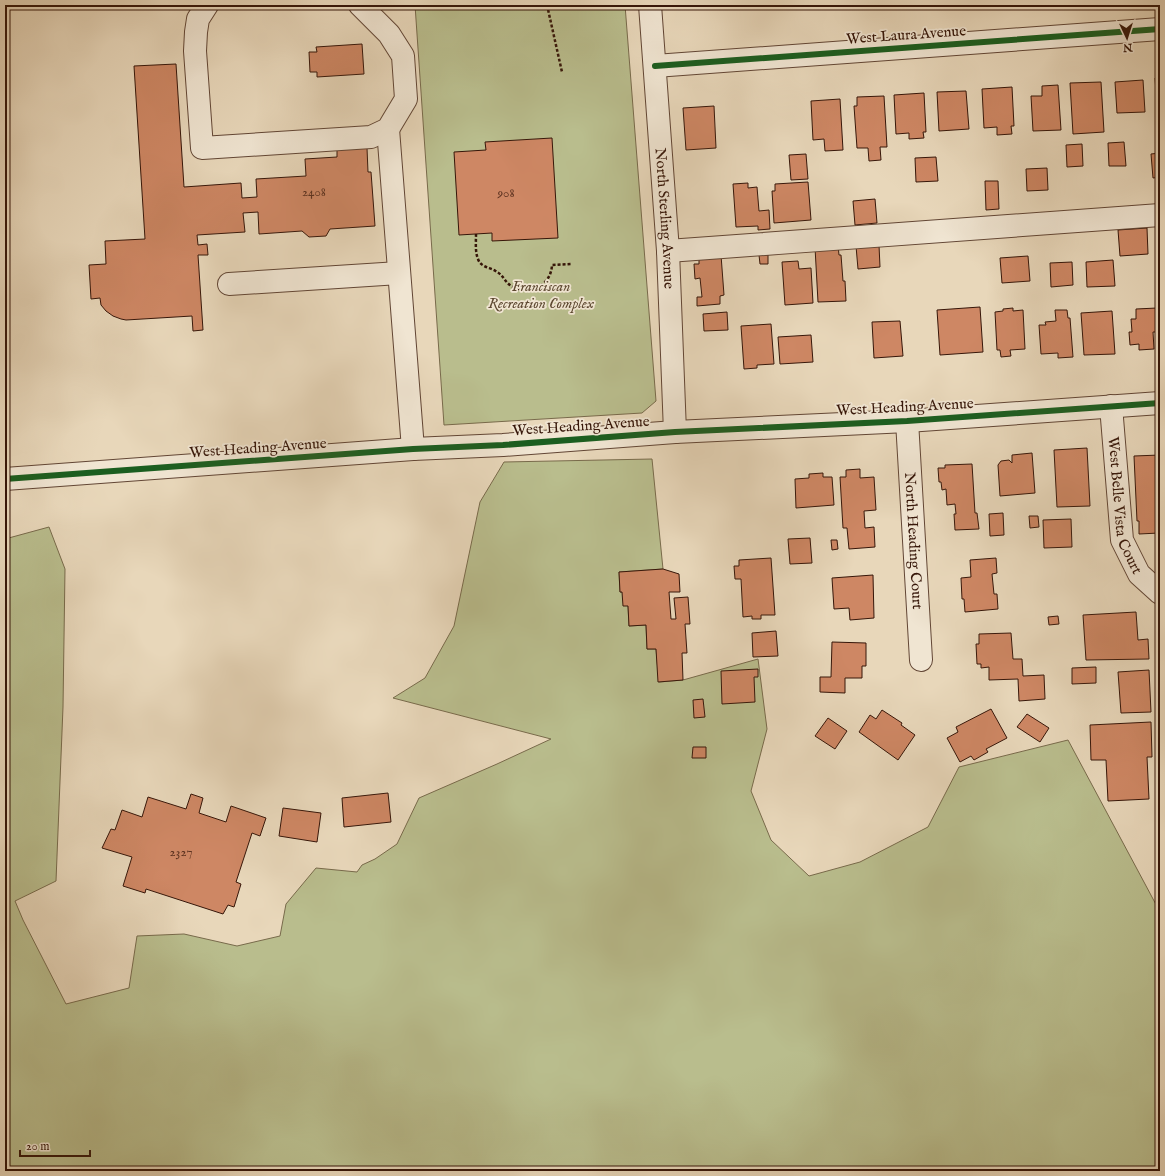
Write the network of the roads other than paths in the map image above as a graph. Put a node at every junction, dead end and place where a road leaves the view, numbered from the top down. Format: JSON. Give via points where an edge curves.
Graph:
{"nodes":[{"id":1,"x":207,"y":5,"type":"edge"},
{"id":2,"x":360,"y":5,"type":"edge"},
{"id":3,"x":650,"y":5,"type":"edge"},
{"id":4,"x":1160,"y":29,"type":"edge"},
{"id":5,"x":655,"y":66,"type":"junction"},
{"id":6,"x":388,"y":129,"type":"junction"},
{"id":7,"x":1160,"y":215,"type":"edge"},
{"id":8,"x":668,"y":251,"type":"junction"},
{"id":9,"x":399,"y":273,"type":"junction"},
{"id":10,"x":229,"y":284,"type":"dead end"},
{"id":11,"x":1160,"y":403,"type":"edge"},
{"id":12,"x":1111,"y":406,"type":"junction"},
{"id":13,"x":907,"y":421,"type":"junction"},
{"id":14,"x":675,"y":432,"type":"junction"},
{"id":15,"x":413,"y":449,"type":"junction"},
{"id":16,"x":5,"y":479,"type":"edge"},
{"id":17,"x":1160,"y":593,"type":"edge"},
{"id":18,"x":921,"y":660,"type":"dead end"}],
"edges":[{"from":1,"to":6,"type":"street","via":[[198,19],[195,51],[202,148],[371,137]]},
{"from":2,"to":6,"type":"street","via":[[389,34],[404,56],[406,98]]},
{"from":3,"to":5,"type":"street","name":"North Sterling Avenue"},
{"from":4,"to":5,"type":"street","name":"West Laura Avenue"},
{"from":5,"to":8,"type":"street","name":"North Sterling Avenue"},
{"from":6,"to":9,"type":"street"},
{"from":7,"to":8,"type":"street"},
{"from":8,"to":14,"type":"street","name":"North Sterling Avenue"},
{"from":9,"to":10,"type":"street"},
{"from":9,"to":15,"type":"street"},
{"from":11,"to":12,"type":"street","name":"West Heading Avenue"},
{"from":12,"to":13,"type":"street","name":"West Heading Avenue"},
{"from":12,"to":17,"type":"street","name":"West Belle Vista Court","via":[[1122,540],[1139,574]]},
{"from":13,"to":14,"type":"street","name":"West Heading Avenue"},
{"from":13,"to":18,"type":"street","name":"North Heading Court"},
{"from":14,"to":15,"type":"street","name":"West Heading Avenue"},
{"from":15,"to":16,"type":"street","name":"West Heading Avenue"}]}
